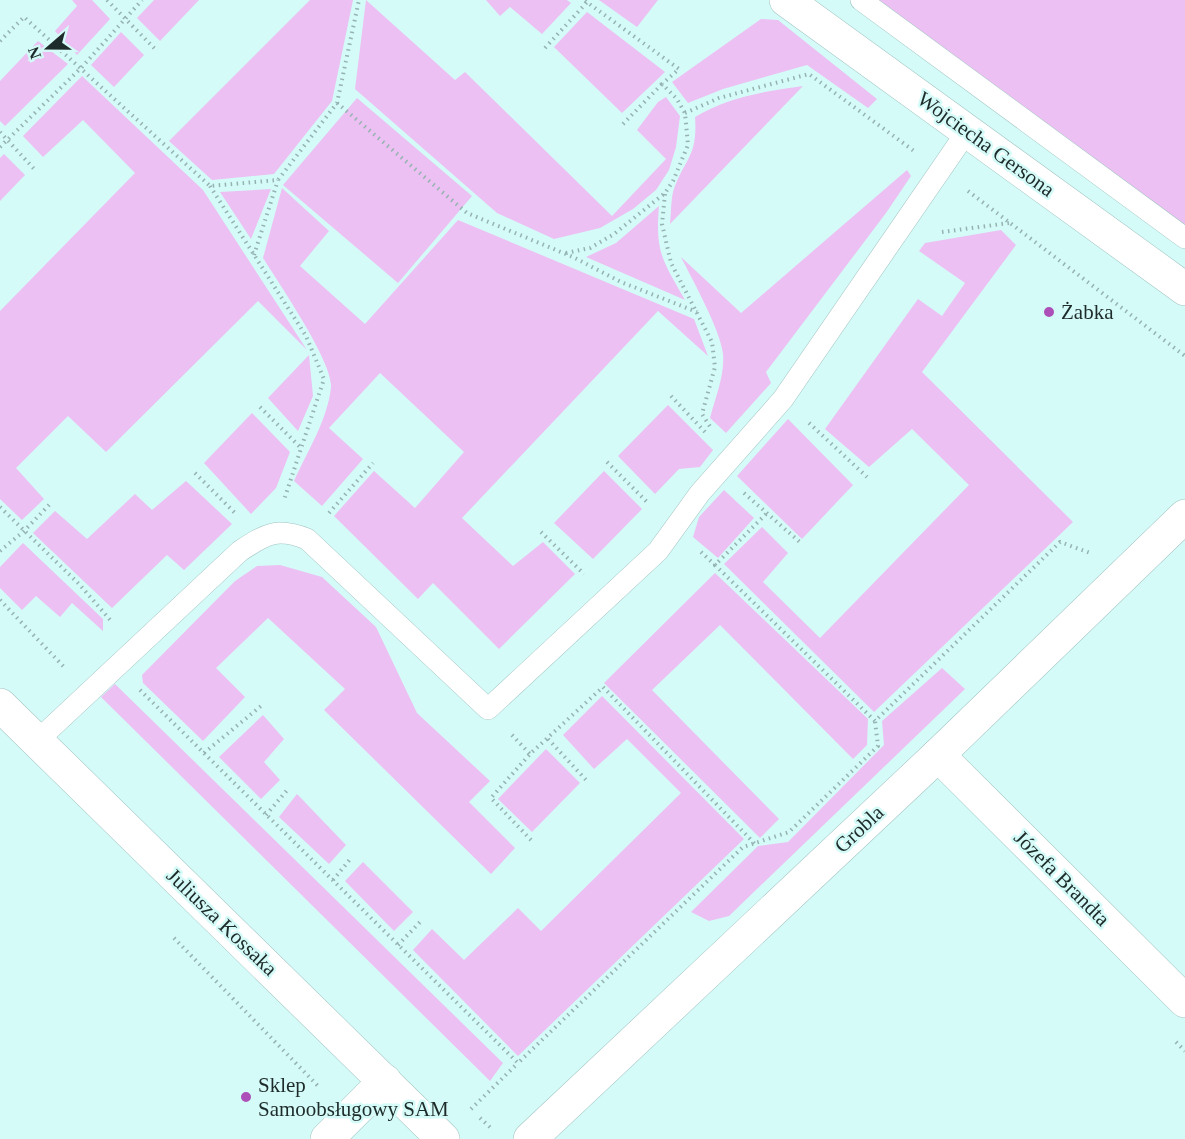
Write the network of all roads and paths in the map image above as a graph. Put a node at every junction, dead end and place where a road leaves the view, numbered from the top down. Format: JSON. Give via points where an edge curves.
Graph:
{"nodes":[{"id":1,"x":106,"y":0,"type":"edge"},
{"id":2,"x":142,"y":0,"type":"edge"},
{"id":3,"x":359,"y":0,"type":"edge"},
{"id":4,"x":786,"y":0,"type":"edge"},
{"id":5,"x":861,"y":0,"type":"edge"},
{"id":6,"x":587,"y":1,"type":"edge"},
{"id":7,"x":125,"y":18,"type":"junction"},
{"id":8,"x":0,"y":41,"type":"edge"},
{"id":9,"x":545,"y":48,"type":"dead end"},
{"id":10,"x":157,"y":51,"type":"dead end"},
{"id":11,"x":82,"y":67,"type":"junction"},
{"id":12,"x":662,"y":84,"type":"junction"},
{"id":13,"x":337,"y":103,"type":"junction"},
{"id":14,"x":623,"y":124,"type":"dead end"},
{"id":15,"x":968,"y":130,"type":"junction"},
{"id":16,"x":0,"y":132,"type":"edge"},
{"id":17,"x":8,"y":140,"type":"junction"},
{"id":18,"x":0,"y":147,"type":"edge"},
{"id":19,"x":36,"y":171,"type":"dead end"},
{"id":20,"x":278,"y":180,"type":"junction"},
{"id":21,"x":210,"y":186,"type":"junction"},
{"id":22,"x":665,"y":193,"type":"junction"},
{"id":23,"x":1009,"y":223,"type":"dead end"},
{"id":24,"x":894,"y":238,"type":"junction"},
{"id":25,"x":1185,"y":238,"type":"edge"},
{"id":26,"x":565,"y":253,"type":"junction"},
{"id":27,"x":254,"y":255,"type":"junction"},
{"id":28,"x":1185,"y":289,"type":"edge"},
{"id":29,"x":697,"y":312,"type":"junction"},
{"id":30,"x":671,"y":396,"type":"dead end"},
{"id":31,"x":783,"y":399,"type":"junction"},
{"id":32,"x":260,"y":407,"type":"dead end"},
{"id":33,"x":301,"y":448,"type":"junction"},
{"id":34,"x":608,"y":462,"type":"dead end"},
{"id":35,"x":373,"y":463,"type":"dead end"},
{"id":36,"x":726,"y":465,"type":"junction"},
{"id":37,"x":195,"y":473,"type":"dead end"},
{"id":38,"x":867,"y":477,"type":"dead end"},
{"id":39,"x":50,"y":504,"type":"dead end"},
{"id":40,"x":0,"y":507,"type":"edge"},
{"id":41,"x":766,"y":514,"type":"junction"},
{"id":42,"x":1185,"y":516,"type":"edge"},
{"id":43,"x":674,"y":529,"type":"junction"},
{"id":44,"x":24,"y":531,"type":"junction"},
{"id":45,"x":541,"y":532,"type":"dead end"},
{"id":46,"x":268,"y":536,"type":"junction"},
{"id":47,"x":307,"y":539,"type":"junction"},
{"id":48,"x":1060,"y":542,"type":"dead end"},
{"id":49,"x":802,"y":544,"type":"dead end"},
{"id":50,"x":0,"y":551,"type":"edge"},
{"id":51,"x":608,"y":597,"type":"junction"},
{"id":52,"x":0,"y":600,"type":"edge"},
{"id":53,"x":135,"y":649,"type":"junction"},
{"id":54,"x":88,"y":693,"type":"junction"},
{"id":55,"x":0,"y":705,"type":"edge"},
{"id":56,"x":261,"y":706,"type":"dead end"},
{"id":57,"x":875,"y":721,"type":"junction"},
{"id":58,"x":548,"y":739,"type":"junction"},
{"id":59,"x":37,"y":741,"type":"junction"},
{"id":60,"x":204,"y":753,"type":"junction"},
{"id":61,"x":938,"y":755,"type":"junction"},
{"id":62,"x":588,"y":782,"type":"dead end"},
{"id":63,"x":289,"y":788,"type":"dead end"},
{"id":64,"x":266,"y":815,"type":"junction"},
{"id":65,"x":531,"y":840,"type":"dead end"},
{"id":66,"x":755,"y":844,"type":"junction"},
{"id":67,"x":352,"y":857,"type":"dead end"},
{"id":68,"x":333,"y":880,"type":"junction"},
{"id":69,"x":421,"y":921,"type":"dead end"},
{"id":70,"x":170,"y":933,"type":"dead end"},
{"id":71,"x":398,"y":945,"type":"junction"},
{"id":72,"x":1185,"y":1001,"type":"edge"},
{"id":73,"x":1168,"y":1035,"type":"dead end"},
{"id":74,"x":1185,"y":1051,"type":"edge"},
{"id":75,"x":518,"y":1063,"type":"junction"},
{"id":76,"x":385,"y":1081,"type":"junction"},
{"id":77,"x":338,"y":1128,"type":"edge"},
{"id":78,"x":494,"y":1131,"type":"dead end"},
{"id":79,"x":443,"y":1139,"type":"edge"},
{"id":80,"x":530,"y":1139,"type":"edge"}],
"edges":[{"from":1,"to":7,"type":"path"},
{"from":2,"to":7,"type":"path"},
{"from":3,"to":13,"type":"path"},
{"from":4,"to":15,"type":"street","name":"Wojciecha Gersona"},
{"from":5,"to":25,"type":"lane"},
{"from":6,"to":9,"type":"path"},
{"from":6,"to":12,"type":"path","via":[[678,69]]},
{"from":7,"to":10,"type":"path"},
{"from":7,"to":11,"type":"path"},
{"from":8,"to":11,"type":"path","via":[[24,17]]},
{"from":11,"to":17,"type":"path"},
{"from":11,"to":21,"type":"path"},
{"from":12,"to":14,"type":"path"},
{"from":12,"to":22,"type":"path","via":[[685,113],[688,145]]},
{"from":13,"to":20,"type":"path"},
{"from":13,"to":26,"type":"path","via":[[467,213]]},
{"from":15,"to":24,"type":"lane"},
{"from":15,"to":28,"type":"street","name":"Wojciecha Gersona"},
{"from":16,"to":17,"type":"path"},
{"from":17,"to":18,"type":"path"},
{"from":17,"to":19,"type":"path"},
{"from":20,"to":21,"type":"path"},
{"from":20,"to":27,"type":"path"},
{"from":21,"to":27,"type":"path"},
{"from":22,"to":26,"type":"path","via":[[614,234],[590,248]]},
{"from":22,"to":29,"type":"path","via":[[662,224],[671,263]]},
{"from":23,"to":24,"type":"path"},
{"from":24,"to":31,"type":"lane"},
{"from":26,"to":29,"type":"path","via":[[621,282]]},
{"from":27,"to":33,"type":"path","via":[[306,336],[324,379]]},
{"from":29,"to":36,"type":"path","via":[[712,342],[715,367],[702,414]]},
{"from":30,"to":36,"type":"path"},
{"from":31,"to":36,"type":"lane"},
{"from":31,"to":38,"type":"path"},
{"from":32,"to":33,"type":"path"},
{"from":33,"to":46,"type":"path"},
{"from":34,"to":43,"type":"path"},
{"from":35,"to":47,"type":"path"},
{"from":36,"to":41,"type":"path"},
{"from":36,"to":43,"type":"lane"},
{"from":37,"to":46,"type":"path"},
{"from":39,"to":44,"type":"path"},
{"from":40,"to":44,"type":"path"},
{"from":41,"to":49,"type":"path"},
{"from":41,"to":57,"type":"path","via":[[715,565]]},
{"from":42,"to":61,"type":"street","name":"Grobla"},
{"from":43,"to":51,"type":"lane","via":[[658,551]]},
{"from":44,"to":50,"type":"path"},
{"from":44,"to":53,"type":"path","via":[[79,584]]},
{"from":45,"to":51,"type":"path"},
{"from":46,"to":47,"type":"lane","via":[[287,531]]},
{"from":46,"to":53,"type":"lane","via":[[240,551]]},
{"from":47,"to":51,"type":"lane","via":[[488,709]]},
{"from":48,"to":57,"type":"path"},
{"from":52,"to":54,"type":"path"},
{"from":53,"to":54,"type":"lane"},
{"from":53,"to":60,"type":"path","via":[[140,690]]},
{"from":54,"to":59,"type":"lane"},
{"from":55,"to":59,"type":"street","name":"Juliusza Kossaka"},
{"from":56,"to":60,"type":"path"},
{"from":57,"to":66,"type":"path","via":[[878,746],[789,832]]},
{"from":58,"to":62,"type":"path"},
{"from":58,"to":65,"type":"path","via":[[491,798]]},
{"from":58,"to":66,"type":"path","via":[[603,687]]},
{"from":59,"to":76,"type":"street","name":"Juliusza Kossaka"},
{"from":60,"to":64,"type":"path"},
{"from":61,"to":72,"type":"street","name":"Józefa Brandta"},
{"from":61,"to":80,"type":"street","name":"Grobla"},
{"from":63,"to":64,"type":"path"},
{"from":64,"to":68,"type":"path"},
{"from":66,"to":75,"type":"path","via":[[744,847]]},
{"from":67,"to":68,"type":"path"},
{"from":68,"to":71,"type":"path"},
{"from":69,"to":71,"type":"path"},
{"from":70,"to":77,"type":"path"},
{"from":71,"to":75,"type":"path"},
{"from":73,"to":74,"type":"path"},
{"from":75,"to":78,"type":"path","via":[[471,1109]]},
{"from":76,"to":77,"type":"street"},
{"from":76,"to":79,"type":"street","name":"Juliusza Kossaka"}]}
